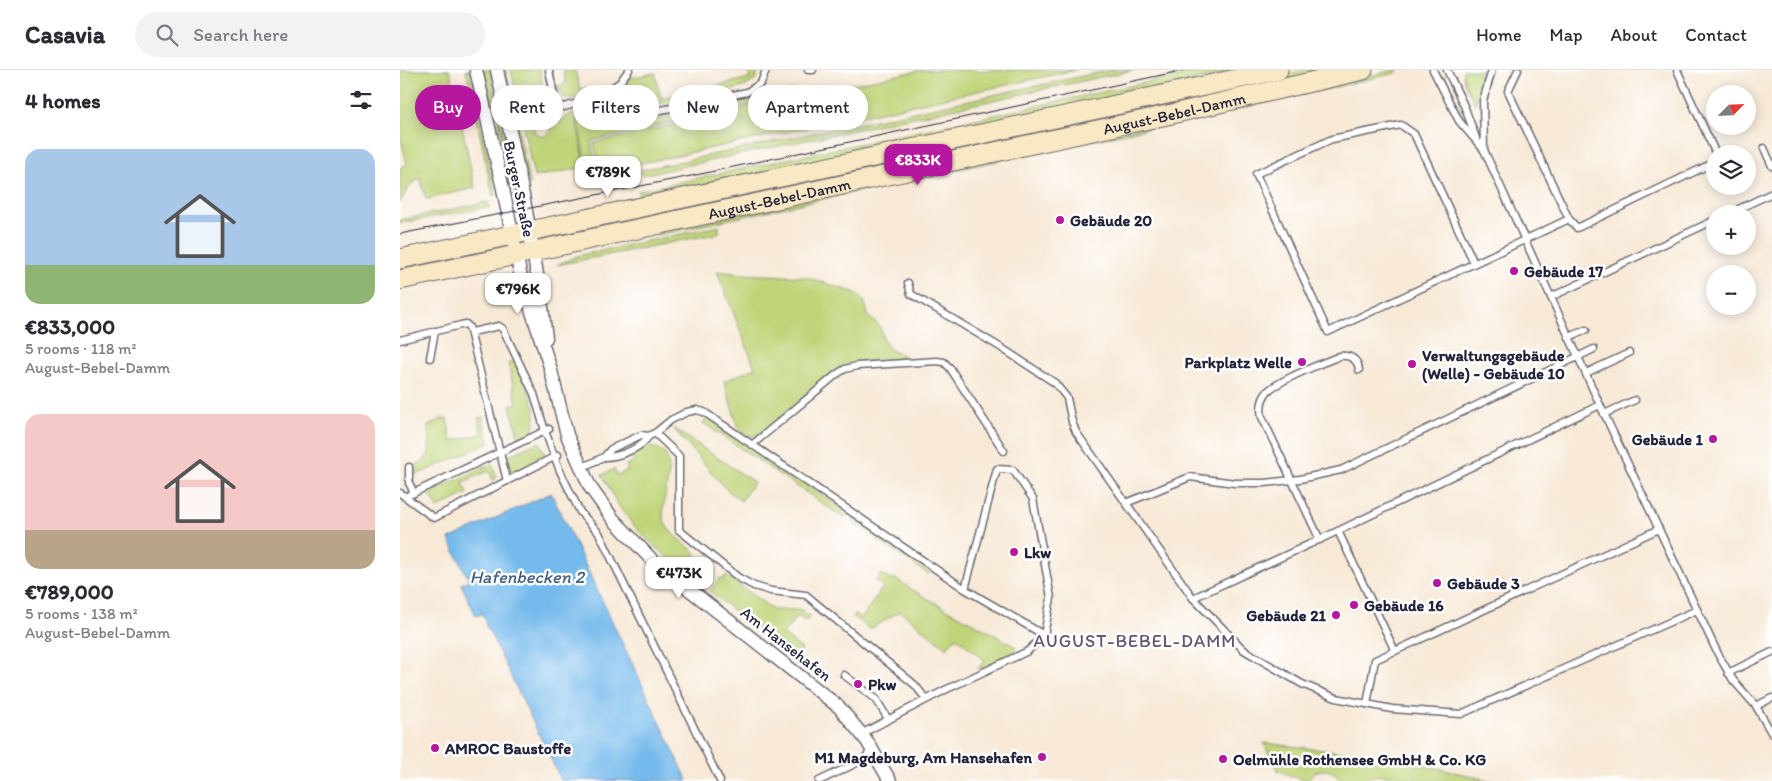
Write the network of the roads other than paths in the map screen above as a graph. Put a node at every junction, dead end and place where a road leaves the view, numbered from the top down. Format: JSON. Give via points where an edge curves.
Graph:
{"nodes":[{"id":1,"x":476,"y":70,"type":"edge"},
{"id":2,"x":497,"y":70,"type":"edge"},
{"id":3,"x":549,"y":70,"type":"edge"},
{"id":4,"x":628,"y":70,"type":"edge"},
{"id":5,"x":766,"y":70,"type":"edge"},
{"id":6,"x":808,"y":70,"type":"edge"},
{"id":7,"x":813,"y":70,"type":"edge"},
{"id":8,"x":1278,"y":70,"type":"edge"},
{"id":9,"x":1363,"y":70,"type":"edge"},
{"id":10,"x":1433,"y":70,"type":"edge"},
{"id":11,"x":1447,"y":70,"type":"edge"},
{"id":12,"x":1492,"y":70,"type":"edge"},
{"id":13,"x":1518,"y":70,"type":"edge"},
{"id":14,"x":1677,"y":70,"type":"edge"},
{"id":15,"x":621,"y":82,"type":"junction"},
{"id":16,"x":1478,"y":144,"type":"junction"},
{"id":17,"x":1712,"y":145,"type":"edge"},
{"id":18,"x":1764,"y":148,"type":"dead end"},
{"id":19,"x":1484,"y":150,"type":"junction"},
{"id":20,"x":1706,"y":166,"type":"edge"},
{"id":21,"x":1772,"y":166,"type":"edge"},
{"id":22,"x":1772,"y":193,"type":"edge"},
{"id":23,"x":1747,"y":205,"type":"edge"},
{"id":24,"x":1569,"y":219,"type":"junction"},
{"id":25,"x":1706,"y":224,"type":"edge"},
{"id":26,"x":521,"y":234,"type":"junction"},
{"id":27,"x":1524,"y":239,"type":"junction"},
{"id":28,"x":525,"y":254,"type":"junction"},
{"id":29,"x":401,"y":257,"type":"edge"},
{"id":30,"x":1474,"y":263,"type":"junction"},
{"id":31,"x":400,"y":280,"type":"edge"},
{"id":32,"x":908,"y":283,"type":"dead end"},
{"id":33,"x":1551,"y":298,"type":"junction"},
{"id":34,"x":1586,"y":330,"type":"dead end"},
{"id":35,"x":435,"y":331,"type":"junction"},
{"id":36,"x":472,"y":332,"type":"junction"},
{"id":37,"x":1570,"y":338,"type":"junction"},
{"id":38,"x":400,"y":340,"type":"edge"},
{"id":39,"x":1594,"y":348,"type":"dead end"},
{"id":40,"x":1629,"y":352,"type":"dead end"},
{"id":41,"x":1578,"y":356,"type":"junction"},
{"id":42,"x":430,"y":358,"type":"dead end"},
{"id":43,"x":550,"y":367,"type":"junction"},
{"id":44,"x":1359,"y":370,"type":"dead end"},
{"id":45,"x":1586,"y":372,"type":"junction"},
{"id":46,"x":1635,"y":400,"type":"dead end"},
{"id":47,"x":1600,"y":405,"type":"junction"},
{"id":48,"x":1604,"y":414,"type":"junction"},
{"id":49,"x":547,"y":430,"type":"junction"},
{"id":50,"x":652,"y":434,"type":"junction"},
{"id":51,"x":753,"y":444,"type":"junction"},
{"id":52,"x":1004,"y":451,"type":"dead end"},
{"id":53,"x":501,"y":452,"type":"junction"},
{"id":54,"x":557,"y":456,"type":"junction"},
{"id":55,"x":409,"y":467,"type":"dead end"},
{"id":56,"x":581,"y":468,"type":"junction"},
{"id":57,"x":1292,"y":480,"type":"junction"},
{"id":58,"x":508,"y":481,"type":"junction"},
{"id":59,"x":414,"y":492,"type":"junction"},
{"id":60,"x":403,"y":495,"type":"edge"},
{"id":61,"x":1126,"y":503,"type":"junction"},
{"id":62,"x":1658,"y":529,"type":"junction"},
{"id":63,"x":1338,"y":531,"type":"junction"},
{"id":64,"x":1320,"y":540,"type":"junction"},
{"id":65,"x":965,"y":589,"type":"junction"},
{"id":66,"x":1193,"y":598,"type":"junction"},
{"id":67,"x":1697,"y":610,"type":"junction"},
{"id":68,"x":1044,"y":636,"type":"junction"},
{"id":69,"x":1395,"y":651,"type":"junction"},
{"id":70,"x":1772,"y":652,"type":"edge"},
{"id":71,"x":1728,"y":673,"type":"junction"},
{"id":72,"x":844,"y":675,"type":"dead end"},
{"id":73,"x":1772,"y":698,"type":"edge"},
{"id":74,"x":926,"y":699,"type":"junction"},
{"id":75,"x":1367,"y":704,"type":"junction"},
{"id":76,"x":1756,"y":706,"type":"junction"},
{"id":77,"x":888,"y":719,"type":"junction"},
{"id":78,"x":861,"y":734,"type":"junction"},
{"id":79,"x":1772,"y":734,"type":"edge"},
{"id":80,"x":872,"y":750,"type":"junction"},
{"id":81,"x":720,"y":781,"type":"edge"},
{"id":82,"x":819,"y":781,"type":"edge"},
{"id":83,"x":890,"y":781,"type":"edge"}],
"edges":[{"from":1,"to":26,"type":"street","name":"Burger Straße"},
{"from":2,"to":26,"type":"street","name":"Burger Straße"},
{"from":3,"to":15,"type":"lane","via":[[556,100],[564,107],[599,97]]},
{"from":4,"to":15,"type":"lane"},
{"from":5,"to":15,"type":"lane","via":[[761,83],[747,92],[646,114],[632,111],[622,102],[618,90]]},
{"from":6,"to":7,"type":"lane"},
{"from":8,"to":26,"type":"main road","name":"August-Bebel-Damm"},
{"from":9,"to":28,"type":"main road","name":"August-Bebel-Damm"},
{"from":10,"to":16,"type":"lane","via":[[1459,121]]},
{"from":11,"to":16,"type":"lane"},
{"from":12,"to":19,"type":"lane","via":[[1483,100]]},
{"from":13,"to":24,"type":"lane","via":[[1508,91]]},
{"from":14,"to":17,"type":"lane"},
{"from":16,"to":19,"type":"lane"},
{"from":18,"to":21,"type":"lane"},
{"from":19,"to":27,"type":"lane"},
{"from":20,"to":24,"type":"lane","via":[[1578,228]]},
{"from":22,"to":23,"type":"lane"},
{"from":24,"to":27,"type":"lane"},
{"from":25,"to":33,"type":"lane"},
{"from":26,"to":28,"type":"street","name":"Am Hansehafen"},
{"from":26,"to":28,"type":"street","name":"Burger Straße"},
{"from":26,"to":29,"type":"main road","name":"August-Bebel-Damm"},
{"from":27,"to":30,"type":"lane"},
{"from":27,"to":33,"type":"lane"},
{"from":28,"to":31,"type":"main road","name":"August-Bebel-Damm"},
{"from":28,"to":43,"type":"street","name":"Am Hansehafen"},
{"from":28,"to":43,"type":"street","name":"Am Hansehafen","via":[[521,278]]},
{"from":30,"to":30,"type":"lane","via":[[1414,134],[1401,125],[1332,139],[1256,174],[1328,332]]},
{"from":32,"to":61,"type":"lane","via":[[911,294],[1027,363],[1060,387],[1068,400],[1076,432]]},
{"from":33,"to":37,"type":"lane"},
{"from":34,"to":37,"type":"lane"},
{"from":35,"to":36,"type":"lane","via":[[465,324]]},
{"from":35,"to":38,"type":"lane"},
{"from":35,"to":42,"type":"lane"},
{"from":36,"to":49,"type":"lane","via":[[498,326],[503,328]]},
{"from":36,"to":53,"type":"lane"},
{"from":37,"to":41,"type":"lane"},
{"from":39,"to":41,"type":"lane"},
{"from":40,"to":45,"type":"lane"},
{"from":41,"to":45,"type":"lane"},
{"from":41,"to":57,"type":"lane","via":[[1341,470]]},
{"from":43,"to":56,"type":"street","name":"Am Hansehafen","via":[[567,435]]},
{"from":44,"to":57,"type":"lane","via":[[1353,358],[1340,356],[1277,385],[1265,396],[1261,415]]},
{"from":45,"to":47,"type":"lane"},
{"from":46,"to":48,"type":"lane"},
{"from":47,"to":48,"type":"lane"},
{"from":47,"to":63,"type":"lane"},
{"from":48,"to":62,"type":"lane"},
{"from":49,"to":53,"type":"lane"},
{"from":49,"to":54,"type":"lane"},
{"from":50,"to":51,"type":"lane","via":[[671,420],[697,410]]},
{"from":50,"to":56,"type":"lane","via":[[644,442],[615,456],[604,457]]},
{"from":50,"to":74,"type":"lane","via":[[679,456],[680,530],[739,578],[754,586],[806,595],[915,685]]},
{"from":51,"to":52,"type":"lane","via":[[845,369],[932,361],[944,362],[950,368]]},
{"from":51,"to":65,"type":"lane"},
{"from":53,"to":58,"type":"lane"},
{"from":53,"to":59,"type":"lane"},
{"from":54,"to":58,"type":"lane"},
{"from":54,"to":81,"type":"lane","via":[[580,512],[599,533]]},
{"from":55,"to":59,"type":"lane","via":[[409,483]]},
{"from":56,"to":78,"type":"street","name":"Am Hansehafen","via":[[601,503],[644,552],[830,699]]},
{"from":57,"to":61,"type":"lane","via":[[1235,483],[1190,477]]},
{"from":57,"to":64,"type":"lane"},
{"from":58,"to":60,"type":"lane","via":[[434,518]]},
{"from":59,"to":60,"type":"lane"},
{"from":61,"to":66,"type":"lane"},
{"from":62,"to":67,"type":"lane"},
{"from":62,"to":69,"type":"lane"},
{"from":63,"to":64,"type":"lane"},
{"from":63,"to":69,"type":"lane"},
{"from":64,"to":66,"type":"lane"},
{"from":65,"to":68,"type":"lane"},
{"from":65,"to":68,"type":"lane","via":[[997,469],[1013,470],[1033,499],[1051,598]]},
{"from":66,"to":75,"type":"lane","via":[[1244,650],[1302,684],[1336,698]]},
{"from":67,"to":71,"type":"lane"},
{"from":67,"to":75,"type":"lane","via":[[1460,714]]},
{"from":68,"to":74,"type":"lane","via":[[1028,651]]},
{"from":69,"to":75,"type":"lane","via":[[1375,660]]},
{"from":70,"to":71,"type":"lane"},
{"from":71,"to":76,"type":"lane"},
{"from":72,"to":77,"type":"lane","via":[[876,699]]},
{"from":73,"to":76,"type":"lane"},
{"from":74,"to":77,"type":"lane"},
{"from":76,"to":79,"type":"lane"},
{"from":77,"to":78,"type":"lane"},
{"from":78,"to":80,"type":"street","name":"Am Hansehafen"},
{"from":80,"to":82,"type":"lane","via":[[863,760]]},
{"from":80,"to":83,"type":"street","name":"Am Hansehafen"}]}
